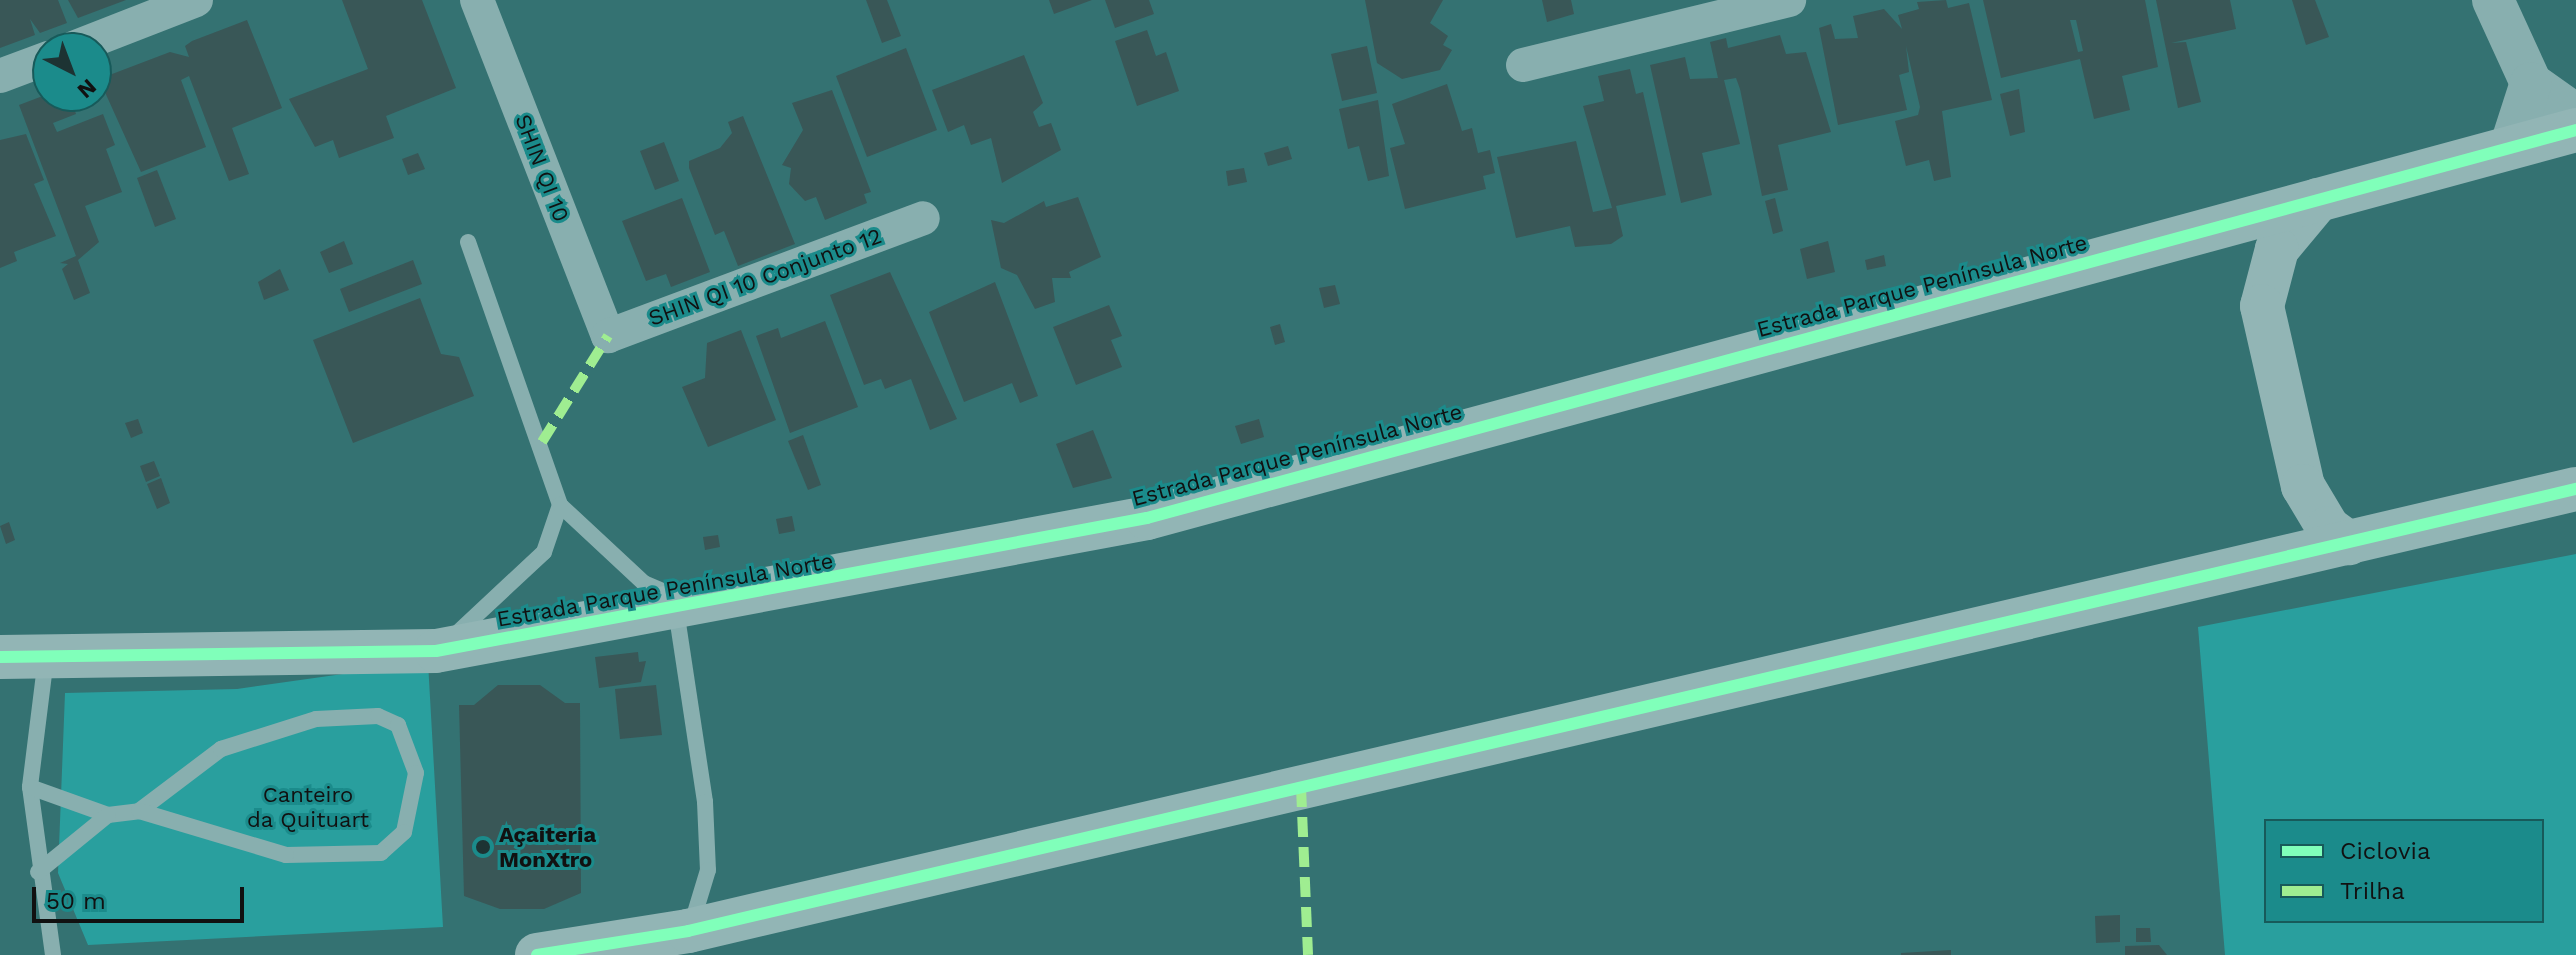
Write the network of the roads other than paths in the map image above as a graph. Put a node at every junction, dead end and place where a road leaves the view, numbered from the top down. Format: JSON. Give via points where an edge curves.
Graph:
{"nodes":[{"id":1,"x":196,"y":0,"type":"edge"},
{"id":2,"x":477,"y":0,"type":"edge"},
{"id":3,"x":1789,"y":0,"type":"edge"},
{"id":4,"x":2493,"y":0,"type":"edge"},
{"id":5,"x":112,"y":33,"type":"edge"},
{"id":6,"x":32,"y":64,"type":"edge"},
{"id":7,"x":1523,"y":65,"type":"dead end"},
{"id":8,"x":0,"y":76,"type":"edge"},
{"id":9,"x":2531,"y":83,"type":"junction"},
{"id":10,"x":2576,"y":115,"type":"edge"},
{"id":11,"x":2576,"y":130,"type":"edge"},
{"id":12,"x":2510,"y":148,"type":"junction"},
{"id":13,"x":2318,"y":200,"type":"junction"},
{"id":14,"x":923,"y":218,"type":"dead end"},
{"id":15,"x":468,"y":242,"type":"dead end"},
{"id":16,"x":608,"y":336,"type":"joint"},
{"id":17,"x":2576,"y":489,"type":"edge"},
{"id":18,"x":560,"y":505,"type":"junction"},
{"id":19,"x":2349,"y":543,"type":"junction"},
{"id":20,"x":687,"y":608,"type":"junction"},
{"id":21,"x":436,"y":651,"type":"junction"},
{"id":22,"x":46,"y":656,"type":"junction"},
{"id":23,"x":0,"y":657,"type":"edge"},
{"id":24,"x":30,"y":787,"type":"junction"},
{"id":25,"x":139,"y":811,"type":"junction"},
{"id":26,"x":108,"y":815,"type":"junction"},
{"id":27,"x":38,"y":872,"type":"junction"},
{"id":28,"x":688,"y":931,"type":"junction"},
{"id":29,"x":53,"y":955,"type":"edge"},
{"id":30,"x":537,"y":955,"type":"edge"}],
"edges":[{"from":1,"to":5,"type":"street"},
{"from":2,"to":16,"type":"street","name":"SHIN QI 10"},
{"from":3,"to":7,"type":"street"},
{"from":4,"to":9,"type":"street"},
{"from":6,"to":8,"type":"street"},
{"from":9,"to":10,"type":"street"},
{"from":9,"to":12,"type":"street"},
{"from":11,"to":12,"type":"main road","name":"Estrada Parque Península Norte"},
{"from":12,"to":13,"type":"main road","name":"Estrada Parque Península Norte"},
{"from":13,"to":19,"type":"main road","via":[[2277,249],[2262,306],[2303,486],[2328,528]]},
{"from":13,"to":20,"type":"main road","name":"Estrada Parque Península Norte","via":[[1147,518]]},
{"from":14,"to":16,"type":"street","name":"SHIN QI 10 Conjunto 12"},
{"from":15,"to":18,"type":"lane"},
{"from":17,"to":19,"type":"main road"},
{"from":18,"to":20,"type":"lane","via":[[644,583]]},
{"from":18,"to":21,"type":"lane","via":[[544,552]]},
{"from":19,"to":28,"type":"main road"},
{"from":20,"to":21,"type":"main road","name":"Estrada Parque Península Norte"},
{"from":20,"to":28,"type":"lane","via":[[708,870]]},
{"from":21,"to":22,"type":"main road","name":"Estrada Parque Península Norte"},
{"from":22,"to":23,"type":"main road","name":"Estrada Parque Península Norte"},
{"from":22,"to":24,"type":"lane"},
{"from":24,"to":26,"type":"lane"},
{"from":24,"to":27,"type":"lane"},
{"from":25,"to":25,"type":"lane","via":[[286,855],[381,853],[404,832],[416,773],[389,718],[316,719],[221,749]]},
{"from":25,"to":26,"type":"lane"},
{"from":26,"to":27,"type":"lane"},
{"from":27,"to":29,"type":"lane"},
{"from":28,"to":30,"type":"main road"}]}
